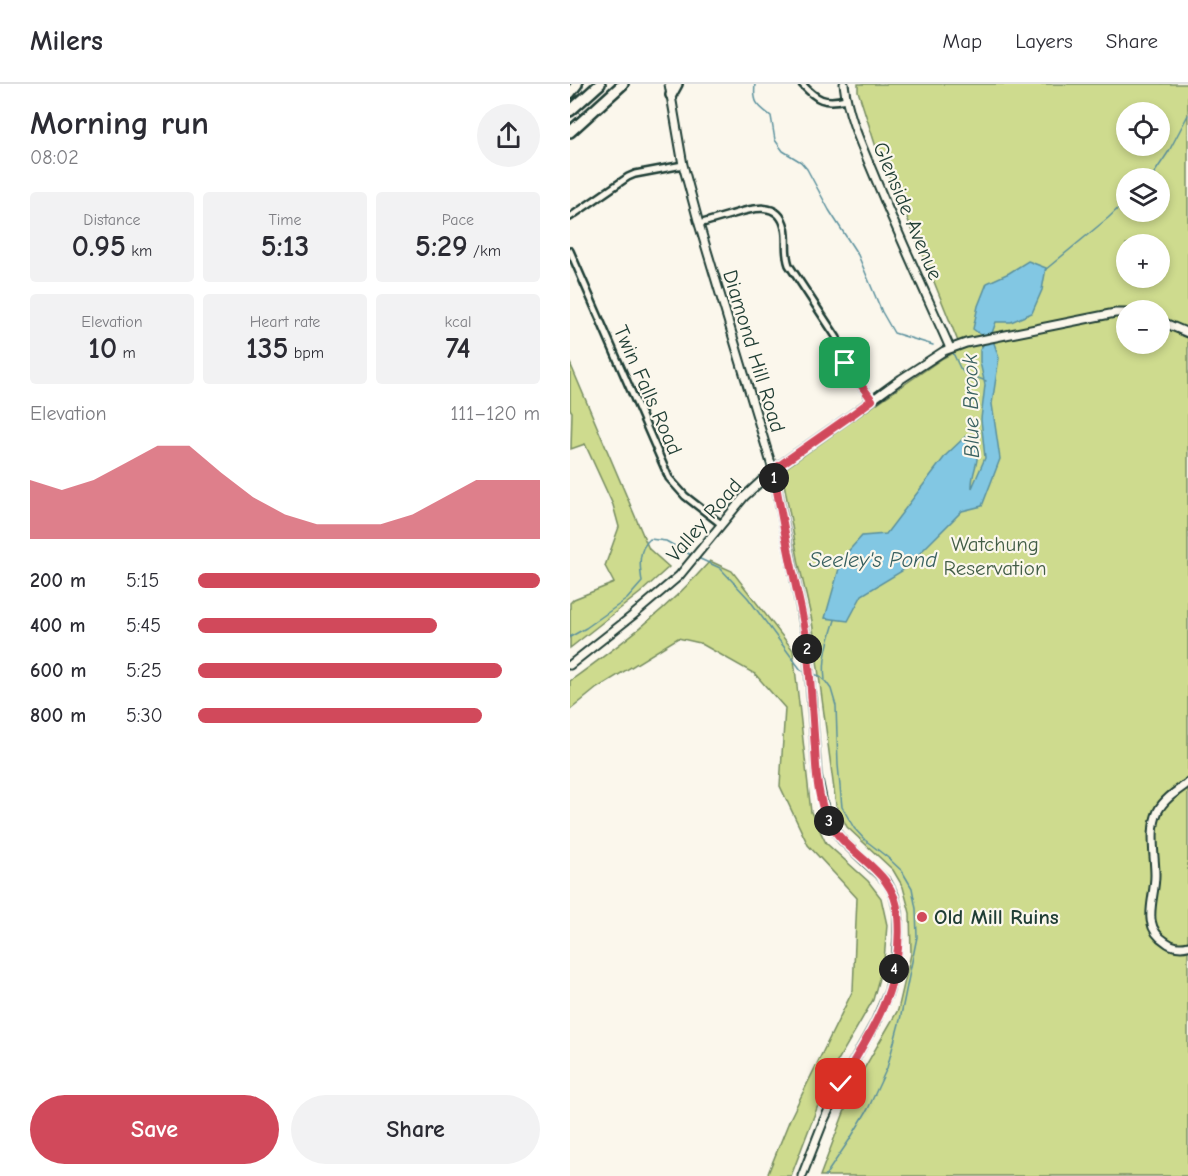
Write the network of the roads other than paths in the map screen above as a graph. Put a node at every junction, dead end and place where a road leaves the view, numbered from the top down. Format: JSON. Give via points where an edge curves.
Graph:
{"nodes":[{"id":1,"x":577,"y":84,"type":"edge"},
{"id":2,"x":600,"y":84,"type":"edge"},
{"id":3,"x":623,"y":84,"type":"edge"},
{"id":4,"x":669,"y":84,"type":"edge"},
{"id":5,"x":677,"y":84,"type":"edge"},
{"id":6,"x":802,"y":84,"type":"edge"},
{"id":7,"x":844,"y":84,"type":"edge"},
{"id":8,"x":570,"y":93,"type":"edge"},
{"id":9,"x":671,"y":95,"type":"junction"},
{"id":10,"x":846,"y":99,"type":"junction"},
{"id":11,"x":570,"y":111,"type":"edge"},
{"id":12,"x":570,"y":132,"type":"edge"},
{"id":13,"x":683,"y":165,"type":"junction"},
{"id":14,"x":570,"y":217,"type":"edge"},
{"id":15,"x":699,"y":224,"type":"junction"},
{"id":16,"x":570,"y":252,"type":"edge"},
{"id":17,"x":1116,"y":312,"type":"edge"},
{"id":18,"x":1170,"y":325,"type":"edge"},
{"id":19,"x":1188,"y":333,"type":"edge"},
{"id":20,"x":950,"y":348,"type":"junction"},
{"id":21,"x":872,"y":400,"type":"junction"},
{"id":22,"x":773,"y":470,"type":"junction"},
{"id":23,"x":721,"y":524,"type":"junction"},
{"id":24,"x":570,"y":665,"type":"edge"},
{"id":25,"x":1188,"y":783,"type":"edge"},
{"id":26,"x":1188,"y":946,"type":"edge"},
{"id":27,"x":802,"y":1176,"type":"edge"}],
"edges":[{"from":1,"to":8,"type":"highway"},
{"from":2,"to":11,"type":"highway"},
{"from":3,"to":12,"type":"highway"},
{"from":4,"to":9,"type":"main road","name":"Diamond Hill Road"},
{"from":5,"to":9,"type":"highway"},
{"from":6,"to":10,"type":"street","via":[[822,100]]},
{"from":7,"to":10,"type":"main road","name":"Glenside Avenue"},
{"from":9,"to":13,"type":"main road","name":"Diamond Hill Road"},
{"from":10,"to":20,"type":"main road","name":"Glenside Avenue","via":[[850,119]]},
{"from":13,"to":14,"type":"street","via":[[628,177]]},
{"from":13,"to":15,"type":"main road","name":"Diamond Hill Road"},
{"from":15,"to":21,"type":"street","via":[[754,208],[779,215],[786,231],[789,265],[837,338],[845,363]]},
{"from":15,"to":22,"type":"main road","name":"Diamond Hill Road"},
{"from":16,"to":23,"type":"street","name":"Twin Falls Road","via":[[669,478]]},
{"from":17,"to":20,"type":"main road","name":"Valley Road"},
{"from":18,"to":19,"type":"main road"},
{"from":20,"to":21,"type":"main road","name":"Valley Road"},
{"from":21,"to":22,"type":"main road","name":"Valley Road"},
{"from":22,"to":23,"type":"main road","name":"Valley Road"},
{"from":22,"to":27,"type":"main road","name":"Diamond Hill Road","via":[[804,625],[820,796],[825,813],[842,840],[887,882],[896,902],[898,928],[889,991],[824,1120]]},
{"from":23,"to":24,"type":"main road","name":"Valley Road","via":[[679,576]]},
{"from":25,"to":26,"type":"main road","via":[[1167,799],[1154,825],[1155,876],[1150,917],[1159,938],[1170,945]]}]}
